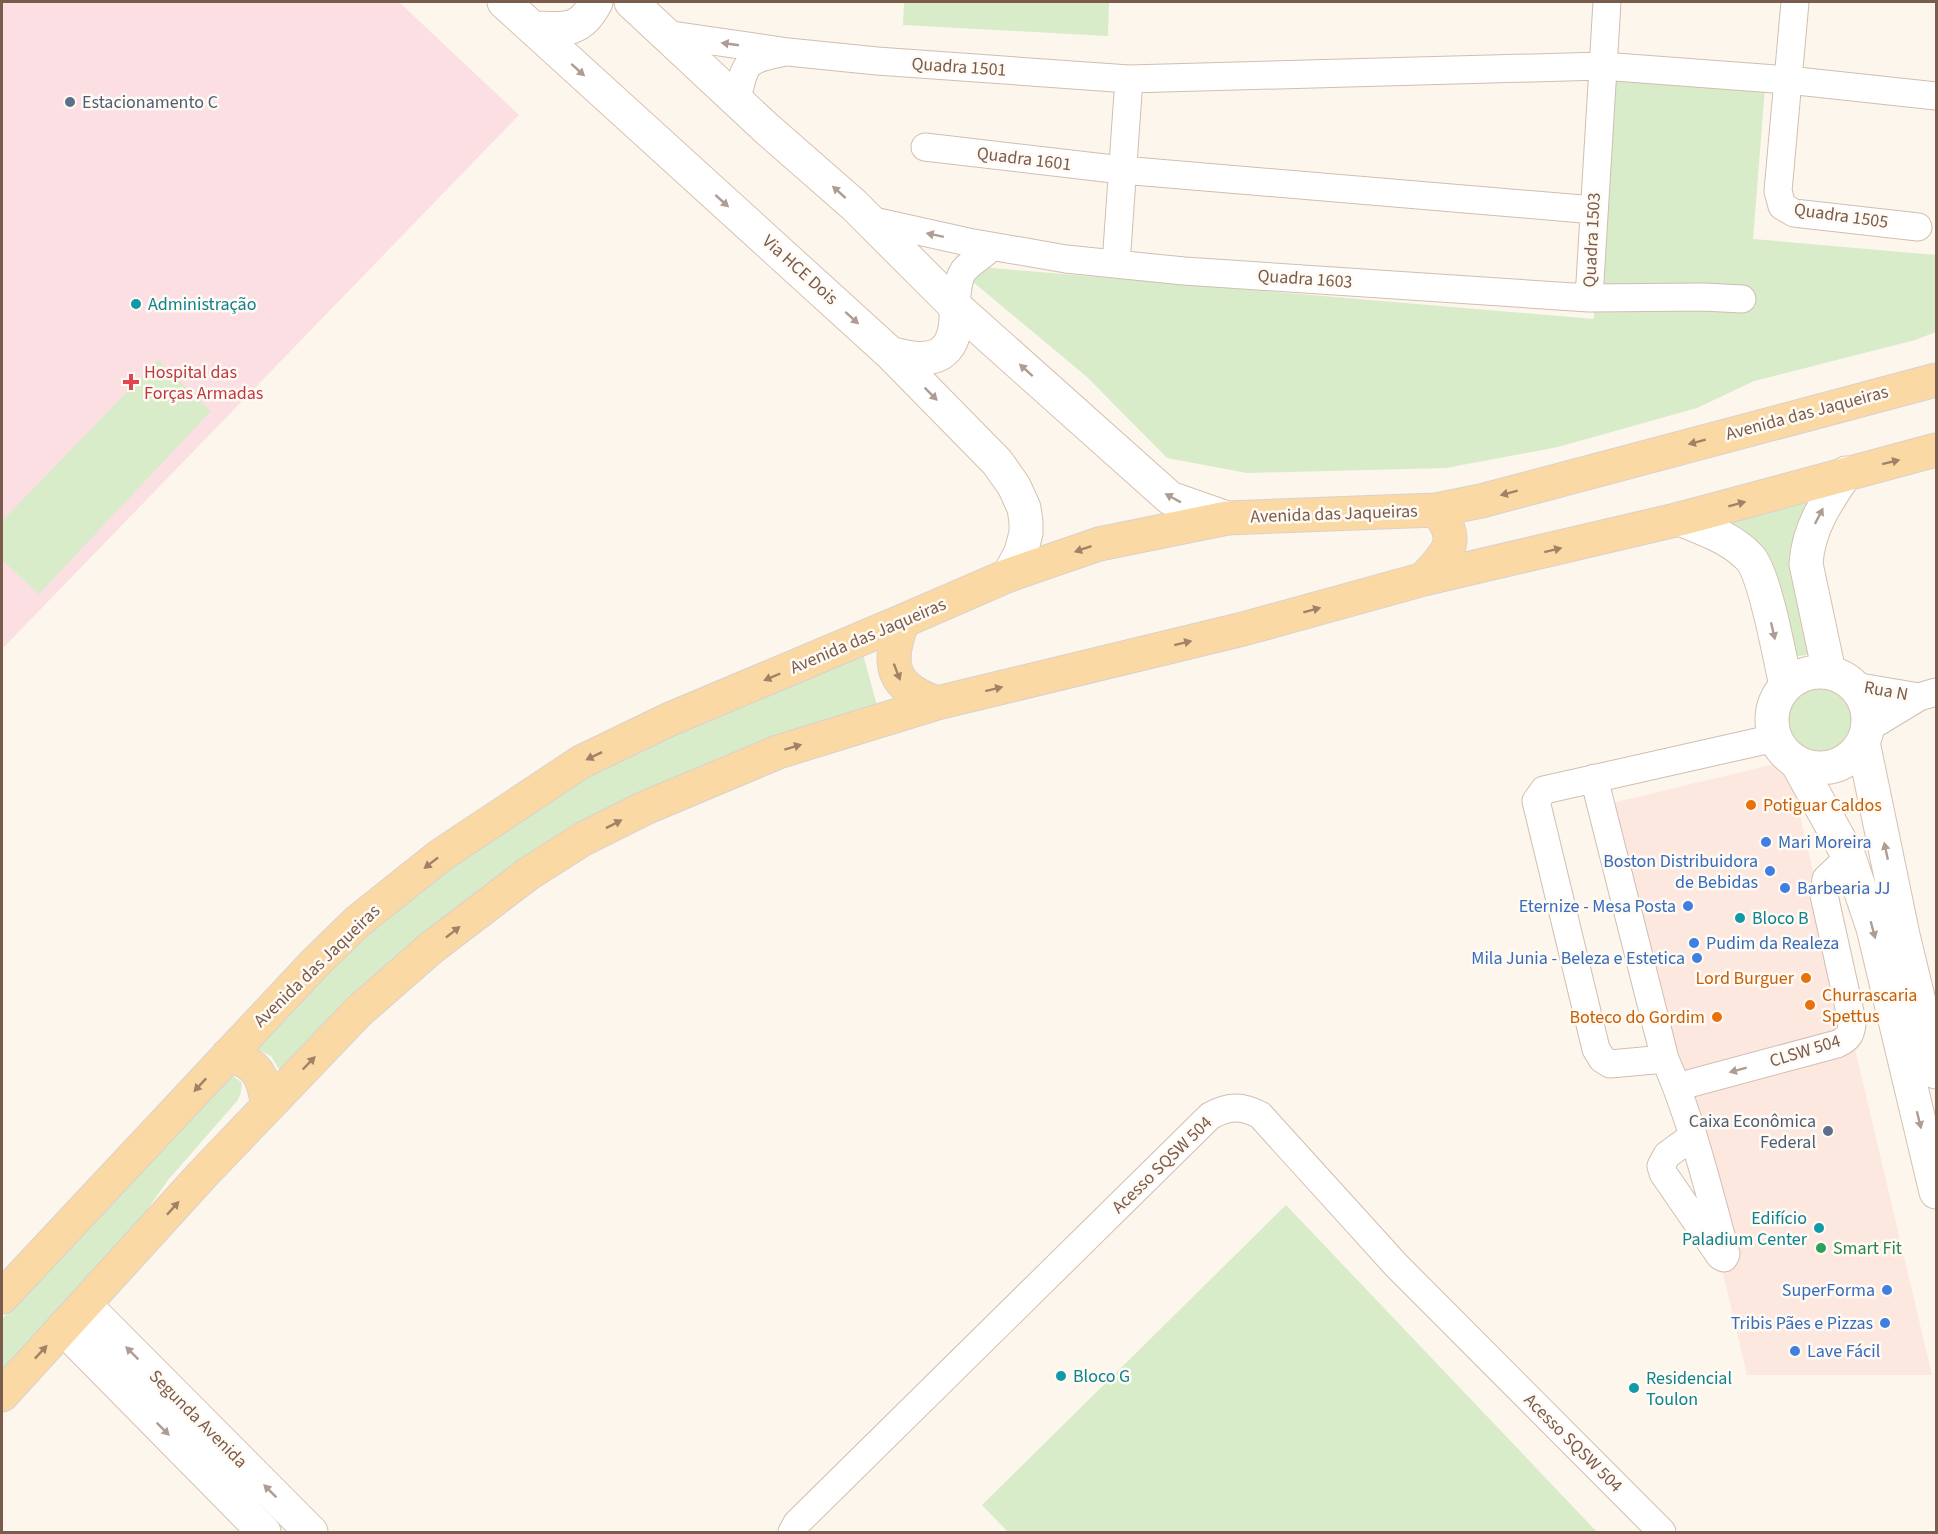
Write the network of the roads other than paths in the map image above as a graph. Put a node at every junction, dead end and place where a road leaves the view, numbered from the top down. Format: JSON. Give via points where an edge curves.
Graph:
{"nodes":[{"id":1,"x":504,"y":2,"type":"edge"},
{"id":2,"x":596,"y":2,"type":"edge"},
{"id":3,"x":631,"y":2,"type":"edge"},
{"id":4,"x":1607,"y":2,"type":"edge"},
{"id":5,"x":1795,"y":2,"type":"edge"},
{"id":6,"x":534,"y":28,"type":"junction"},
{"id":7,"x":665,"y":34,"type":"junction"},
{"id":8,"x":788,"y":52,"type":"junction"},
{"id":9,"x":1602,"y":66,"type":"junction"},
{"id":10,"x":1129,"y":79,"type":"junction"},
{"id":11,"x":1788,"y":80,"type":"junction"},
{"id":12,"x":1936,"y":96,"type":"edge"},
{"id":13,"x":737,"y":100,"type":"junction"},
{"id":14,"x":925,"y":147,"type":"dead end"},
{"id":15,"x":1122,"y":170,"type":"junction"},
{"id":16,"x":1594,"y":210,"type":"junction"},
{"id":17,"x":869,"y":220,"type":"junction"},
{"id":18,"x":1918,"y":227,"type":"dead end"},
{"id":19,"x":992,"y":247,"type":"junction"},
{"id":20,"x":1116,"y":264,"type":"junction"},
{"id":21,"x":1589,"y":298,"type":"junction"},
{"id":22,"x":1742,"y":299,"type":"dead end"},
{"id":23,"x":956,"y":307,"type":"junction"},
{"id":24,"x":890,"y":353,"type":"junction"},
{"id":25,"x":1936,"y":380,"type":"edge"},
{"id":26,"x":1936,"y":450,"type":"edge"},
{"id":27,"x":1846,"y":474,"type":"junction"},
{"id":28,"x":1436,"y":510,"type":"junction"},
{"id":29,"x":1227,"y":518,"type":"junction"},
{"id":30,"x":1680,"y":519,"type":"junction"},
{"id":31,"x":1009,"y":575,"type":"junction"},
{"id":32,"x":1424,"y":579,"type":"junction"},
{"id":33,"x":903,"y":621,"type":"junction"},
{"id":34,"x":1842,"y":679,"type":"junction"},
{"id":35,"x":1786,"y":686,"type":"junction"},
{"id":36,"x":1928,"y":694,"type":"edge"},
{"id":37,"x":937,"y":703,"type":"junction"},
{"id":38,"x":1865,"y":735,"type":"junction"},
{"id":39,"x":1775,"y":738,"type":"junction"},
{"id":40,"x":1797,"y":763,"type":"junction"},
{"id":41,"x":1594,"y":778,"type":"junction"},
{"id":42,"x":1850,"y":856,"type":"junction"},
{"id":43,"x":228,"y":1055,"type":"junction"},
{"id":44,"x":1665,"y":1059,"type":"junction"},
{"id":45,"x":1936,"y":1072,"type":"edge"},
{"id":46,"x":1677,"y":1087,"type":"junction"},
{"id":47,"x":268,"y":1105,"type":"junction"},
{"id":48,"x":1694,"y":1136,"type":"dead end"},
{"id":49,"x":1936,"y":1192,"type":"edge"},
{"id":50,"x":2,"y":1297,"type":"edge"},
{"id":51,"x":74,"y":1316,"type":"junction"},
{"id":52,"x":2,"y":1395,"type":"edge"},
{"id":53,"x":264,"y":1533,"type":"edge"},
{"id":54,"x":311,"y":1533,"type":"edge"},
{"id":55,"x":792,"y":1533,"type":"edge"},
{"id":56,"x":1662,"y":1533,"type":"edge"}],
"edges":[{"from":1,"to":6,"type":"street","name":"Via HCE Dois"},
{"from":2,"to":6,"type":"street","via":[[585,21],[559,29]]},
{"from":3,"to":7,"type":"street"},
{"from":4,"to":9,"type":"street","name":"Quadra 1503"},
{"from":5,"to":11,"type":"street","name":"Quadra 1505"},
{"from":6,"to":24,"type":"street","name":"Via HCE Dois","one_way":true},
{"from":8,"to":7,"type":"street","name":"Quadra 1501","one_way":true},
{"from":7,"to":13,"type":"street"},
{"from":8,"to":10,"type":"street","name":"Quadra 1501"},
{"from":8,"to":13,"type":"street","name":"Quadra 1501","via":[[750,62],[743,72]]},
{"from":9,"to":10,"type":"street"},
{"from":9,"to":11,"type":"street"},
{"from":9,"to":16,"type":"street","name":"Quadra 1503"},
{"from":10,"to":15,"type":"street"},
{"from":11,"to":12,"type":"street"},
{"from":11,"to":18,"type":"street","name":"Quadra 1505","via":[[1778,191],[1782,206],[1794,213]]},
{"from":17,"to":13,"type":"street","one_way":true},
{"from":14,"to":15,"type":"street","name":"Quadra 1601"},
{"from":15,"to":16,"type":"street"},
{"from":15,"to":20,"type":"street"},
{"from":16,"to":21,"type":"street","name":"Quadra 1503"},
{"from":19,"to":17,"type":"street","one_way":true},
{"from":17,"to":23,"type":"street"},
{"from":19,"to":20,"type":"street"},
{"from":19,"to":23,"type":"street","via":[[963,269]]},
{"from":20,"to":21,"type":"street","name":"Quadra 1603"},
{"from":21,"to":22,"type":"street","name":"Quadra 1503"},
{"from":23,"to":24,"type":"street","via":[[954,335],[936,357],[916,359]]},
{"from":29,"to":23,"type":"street","one_way":true,"via":[[1170,498]]},
{"from":24,"to":31,"type":"street","name":"Via HCE Dois","one_way":true,"via":[[997,462],[1014,486],[1024,508],[1026,533]]},
{"from":25,"to":28,"type":"main road","name":"Avenida das Jaqueiras","one_way":true},
{"from":27,"to":26,"type":"main road","one_way":true},
{"from":30,"to":27,"type":"main road","one_way":true},
{"from":34,"to":27,"type":"street","one_way":true,"via":[[1806,564],[1814,528]]},
{"from":28,"to":29,"type":"main road","name":"Avenida das Jaqueiras"},
{"from":28,"to":32,"type":"main road","via":[[1451,533],[1450,544]]},
{"from":29,"to":31,"type":"main road","name":"Avenida das Jaqueiras","one_way":true,"via":[[1099,544]]},
{"from":32,"to":30,"type":"main road","one_way":true},
{"from":30,"to":35,"type":"street","one_way":true,"via":[[1734,544],[1751,558],[1760,575]]},
{"from":31,"to":33,"type":"main road","name":"Avenida das Jaqueiras"},
{"from":37,"to":32,"type":"main road","one_way":true,"via":[[1243,629]]},
{"from":33,"to":37,"type":"main road","one_way":true,"via":[[893,652],[896,674],[910,691]]},
{"from":33,"to":43,"type":"main road","name":"Avenida das Jaqueiras","one_way":true,"via":[[668,720],[581,762],[441,855],[357,922]]},
{"from":34,"to":35,"type":"street","via":[[1814,672],[1798,676]]},
{"from":34,"to":36,"type":"street","name":"Rua N"},
{"from":34,"to":38,"type":"street","via":[[1863,698],[1868,713]]},
{"from":35,"to":39,"type":"street","via":[[1773,710]]},
{"from":36,"to":38,"type":"street","name":"Rua N"},
{"from":47,"to":37,"type":"main road","one_way":true,"via":[[359,1011],[431,948],[528,874],[582,839],[778,752]]},
{"from":38,"to":40,"type":"street","via":[[1849,758],[1830,768]]},
{"from":45,"to":38,"type":"street","one_way":true,"via":[[1903,934]]},
{"from":39,"to":40,"type":"street","via":[[1784,753]]},
{"from":39,"to":41,"type":"street"},
{"from":40,"to":42,"type":"street"},
{"from":41,"to":44,"type":"street"},
{"from":41,"to":44,"type":"street","via":[[1544,790],[1536,801],[1596,1049],[1610,1064]]},
{"from":42,"to":46,"type":"street","name":"CLSW 504","one_way":true,"via":[[1826,879],[1824,895],[1852,1022],[1847,1039]]},
{"from":42,"to":49,"type":"street","one_way":true,"via":[[1873,928]]},
{"from":43,"to":47,"type":"main road","via":[[256,1068]]},
{"from":43,"to":50,"type":"main road","name":"Avenida das Jaqueiras","one_way":true},
{"from":44,"to":46,"type":"street"},
{"from":46,"to":48,"type":"street"},
{"from":51,"to":47,"type":"main road","one_way":true},
{"from":52,"to":51,"type":"main road","one_way":true},
{"from":51,"to":53,"type":"street","name":"Segunda Avenida","one_way":true},
{"from":54,"to":51,"type":"street","name":"Segunda Avenida","one_way":true},
{"from":55,"to":56,"type":"street","name":"Acesso SQSW 504","via":[[796,1523],[1210,1116],[1241,1107],[1260,1115],[1396,1265]]}]}
